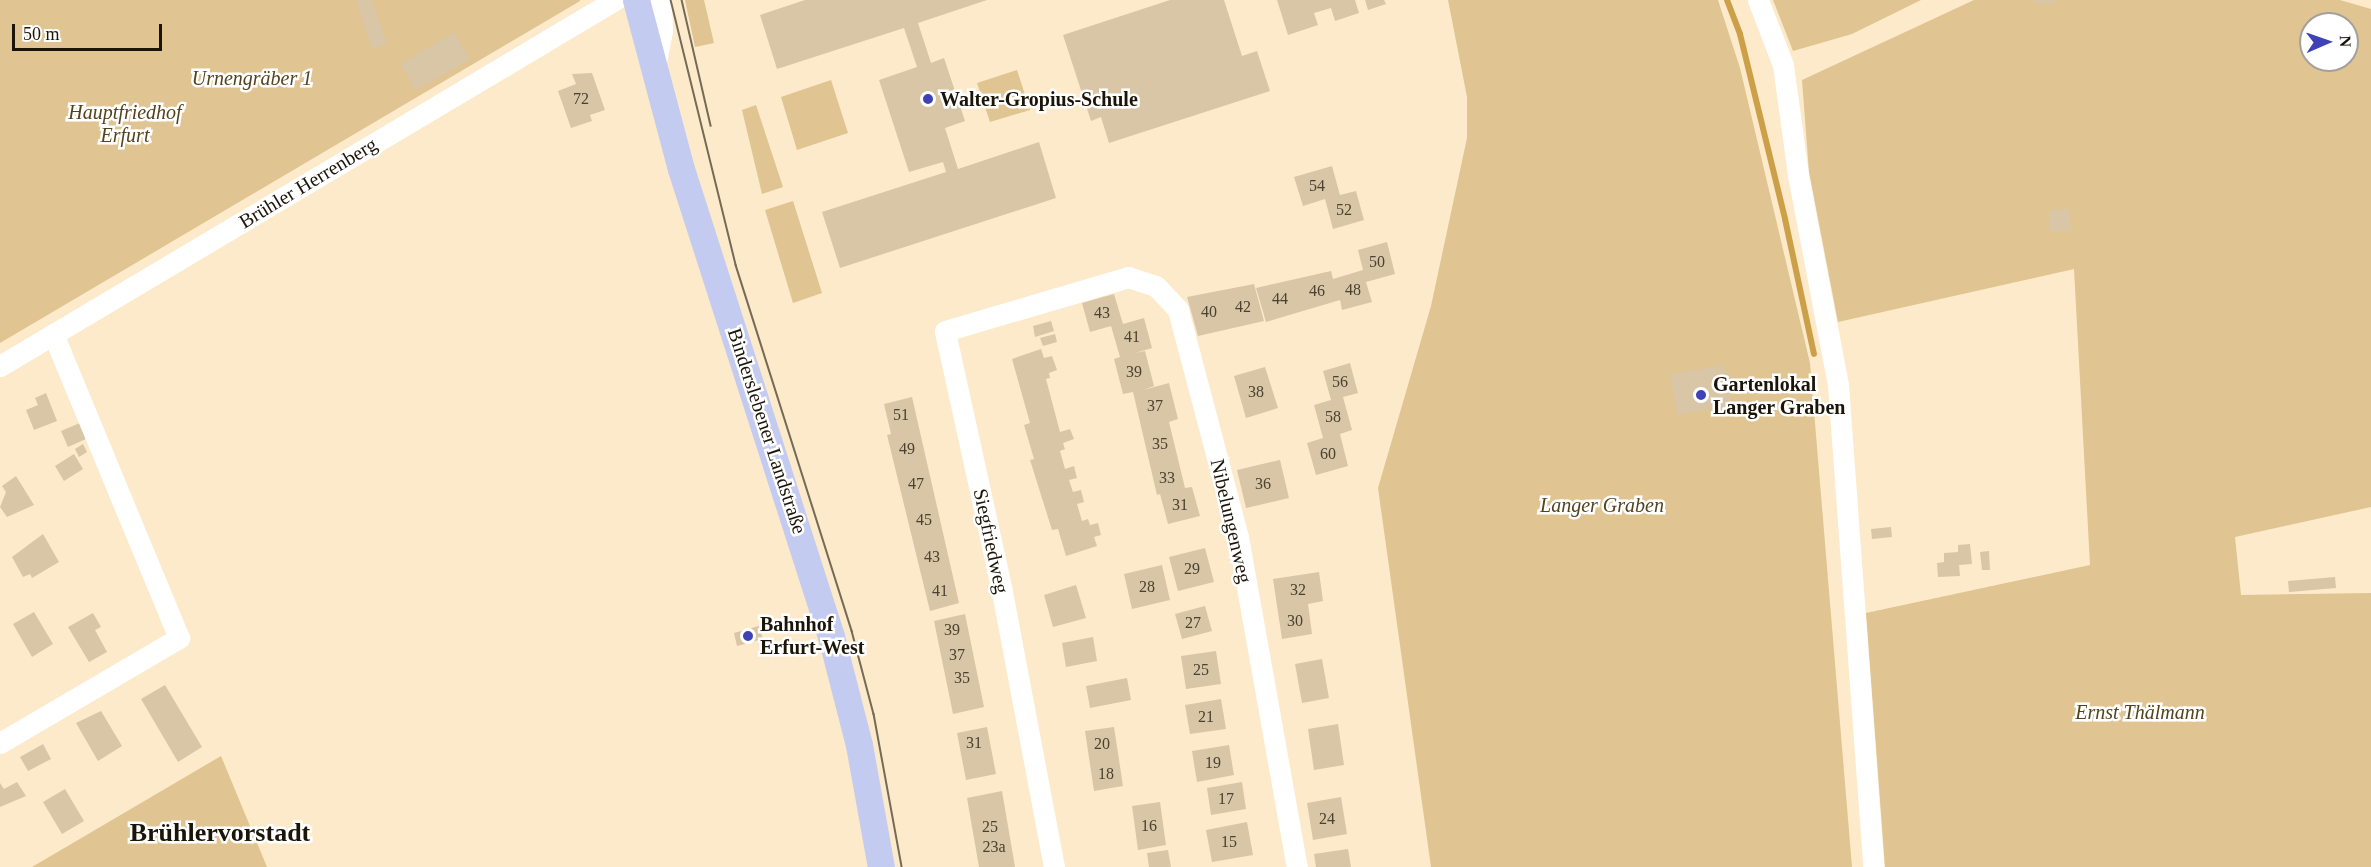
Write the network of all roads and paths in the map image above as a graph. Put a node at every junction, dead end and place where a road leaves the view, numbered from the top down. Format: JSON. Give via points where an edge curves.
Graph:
{"nodes":[{"id":1,"x":615,"y":0,"type":"edge"},
{"id":2,"x":636,"y":0,"type":"edge"},
{"id":3,"x":661,"y":0,"type":"edge"},
{"id":4,"x":1758,"y":0,"type":"edge"},
{"id":5,"x":653,"y":76,"type":"junction"},
{"id":6,"x":1058,"y":296,"type":"joint"},
{"id":7,"x":53,"y":334,"type":"junction"},
{"id":8,"x":0,"y":366,"type":"edge"},
{"id":9,"x":0,"y":743,"type":"edge"},
{"id":10,"x":881,"y":867,"type":"edge"},
{"id":11,"x":1054,"y":867,"type":"edge"},
{"id":12,"x":1297,"y":867,"type":"edge"},
{"id":13,"x":1873,"y":867,"type":"edge"}],
"edges":[{"from":1,"to":7,"type":"street","name":"Brühler Herrenberg"},
{"from":2,"to":5,"type":"main road","name":"Binderslebener Landstraße"},
{"from":3,"to":5,"type":"street","via":[[662,31]]},
{"from":4,"to":13,"type":"street","via":[[1783,65],[1798,175],[1838,385]]},
{"from":5,"to":10,"type":"main road","name":"Binderslebener Landstraße","via":[[831,636],[859,745]]},
{"from":6,"to":11,"type":"street","name":"Siegfriedweg","via":[[945,331],[1002,591]]},
{"from":6,"to":12,"type":"street","name":"Nibelungenweg","via":[[1128,277],[1156,285],[1178,310],[1238,537]]},
{"from":7,"to":8,"type":"street","name":"Brühler Herrenberg"},
{"from":7,"to":9,"type":"street","via":[[180,638]]}]}
